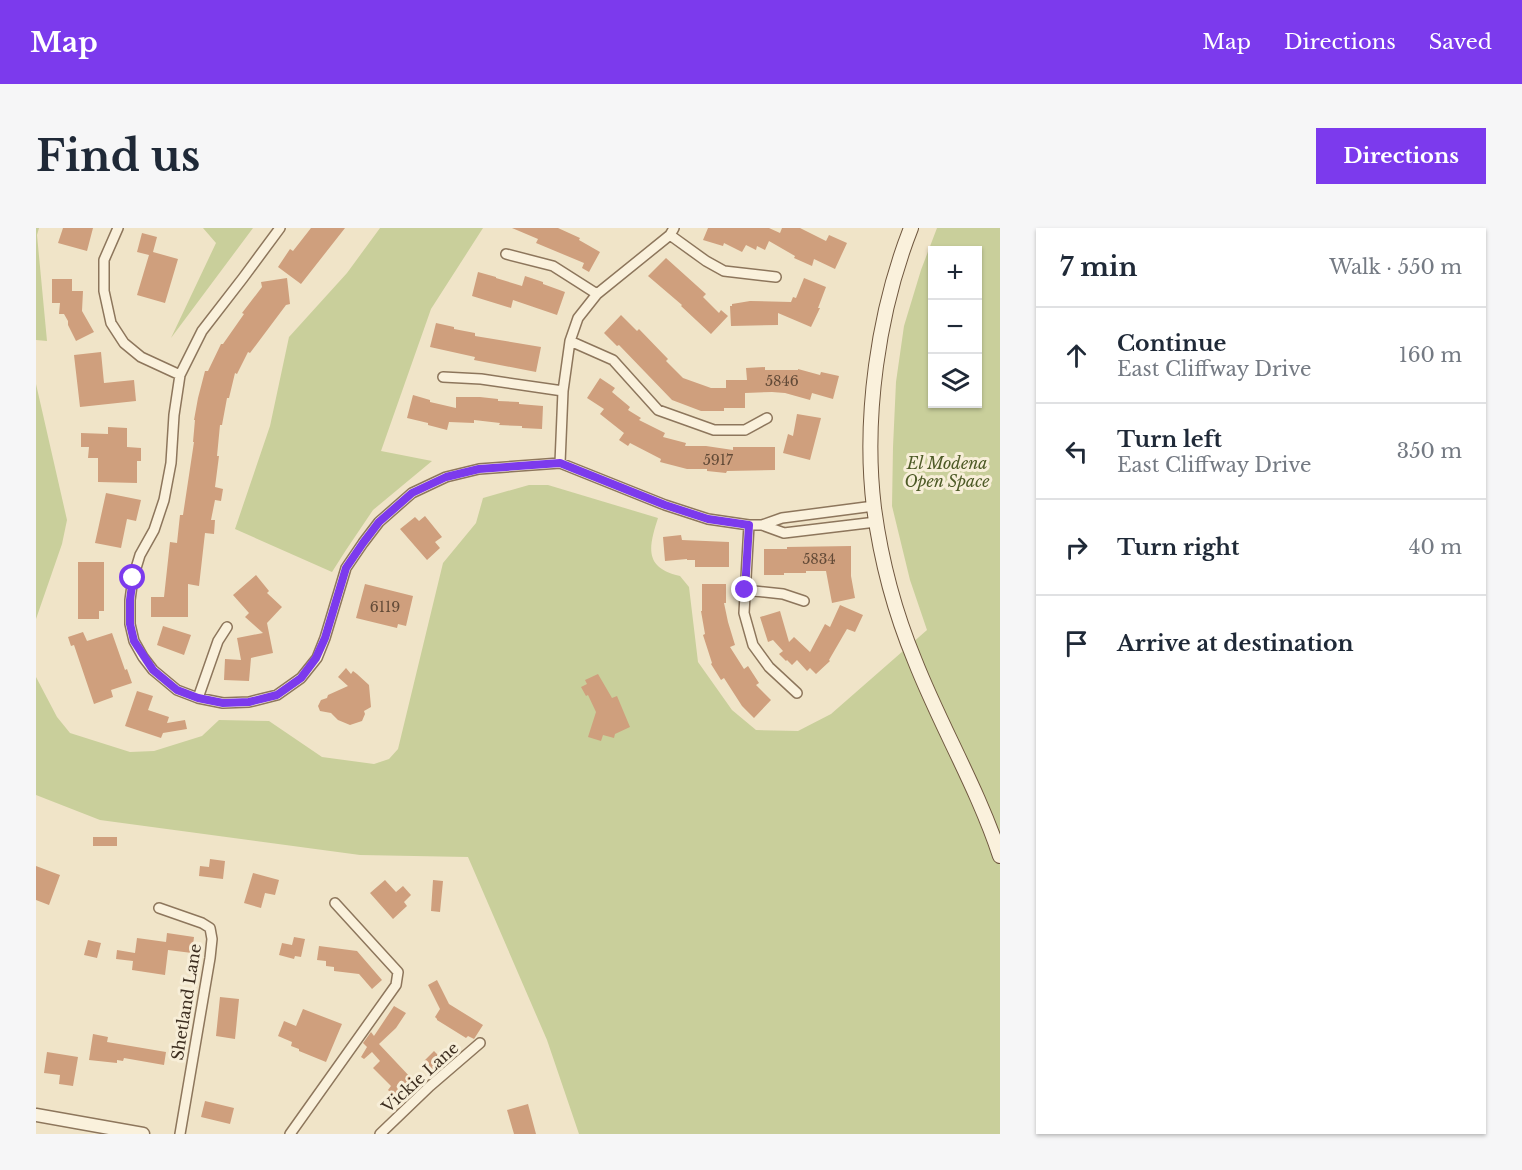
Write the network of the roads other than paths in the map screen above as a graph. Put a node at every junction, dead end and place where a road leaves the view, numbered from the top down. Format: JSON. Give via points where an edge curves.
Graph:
{"nodes":[{"id":1,"x":118,"y":228,"type":"edge"},
{"id":2,"x":280,"y":228,"type":"edge"},
{"id":3,"x":911,"y":228,"type":"edge"},
{"id":4,"x":672,"y":231,"type":"edge"},
{"id":5,"x":506,"y":254,"type":"dead end"},
{"id":6,"x":776,"y":277,"type":"dead end"},
{"id":7,"x":597,"y":294,"type":"junction"},
{"id":8,"x":570,"y":341,"type":"junction"},
{"id":9,"x":180,"y":375,"type":"junction"},
{"id":10,"x":443,"y":377,"type":"dead end"},
{"id":11,"x":563,"y":391,"type":"junction"},
{"id":12,"x":767,"y":418,"type":"dead end"},
{"id":13,"x":560,"y":463,"type":"junction"},
{"id":14,"x":874,"y":506,"type":"junction"},
{"id":15,"x":876,"y":522,"type":"junction"},
{"id":16,"x":749,"y":525,"type":"junction"},
{"id":17,"x":762,"y":525,"type":"junction"},
{"id":18,"x":745,"y":590,"type":"junction"},
{"id":19,"x":804,"y":601,"type":"dead end"},
{"id":20,"x":227,"y":627,"type":"dead end"},
{"id":21,"x":797,"y":693,"type":"dead end"},
{"id":22,"x":198,"y":698,"type":"junction"},
{"id":23,"x":1000,"y":856,"type":"edge"},
{"id":24,"x":335,"y":903,"type":"dead end"},
{"id":25,"x":159,"y":908,"type":"dead end"},
{"id":26,"x":480,"y":1043,"type":"dead end"},
{"id":27,"x":36,"y":1114,"type":"edge"},
{"id":28,"x":143,"y":1134,"type":"edge"},
{"id":29,"x":180,"y":1134,"type":"edge"},
{"id":30,"x":290,"y":1134,"type":"edge"},
{"id":31,"x":380,"y":1134,"type":"edge"}],
"edges":[{"from":1,"to":9,"type":"street","via":[[104,260],[104,291],[111,323],[124,343],[141,357]]},
{"from":2,"to":9,"type":"street","via":[[202,331]]},
{"from":3,"to":14,"type":"main road","via":[[880,339],[872,415]]},
{"from":4,"to":6,"type":"street","via":[[706,261],[724,271]]},
{"from":4,"to":7,"type":"street"},
{"from":5,"to":7,"type":"street","via":[[553,266]]},
{"from":7,"to":8,"type":"street","via":[[578,318]]},
{"from":8,"to":11,"type":"street"},
{"from":8,"to":12,"type":"street","via":[[613,360],[658,410],[714,430],[745,430]]},
{"from":9,"to":22,"type":"street","via":[[164,500],[133,578],[130,624],[134,641],[153,670],[177,690]]},
{"from":10,"to":11,"type":"street"},
{"from":11,"to":13,"type":"street"},
{"from":13,"to":16,"type":"street","via":[[665,505],[708,519]]},
{"from":13,"to":22,"type":"street","via":[[479,469],[446,477],[412,493],[379,522],[346,568],[321,646],[301,678],[277,695],[249,702],[223,703]]},
{"from":14,"to":15,"type":"main road"},
{"from":14,"to":17,"type":"street","via":[[782,518]]},
{"from":15,"to":17,"type":"street","via":[[784,533]]},
{"from":15,"to":23,"type":"main road","via":[[890,586],[915,661]]},
{"from":16,"to":17,"type":"street"},
{"from":16,"to":18,"type":"street"},
{"from":18,"to":19,"type":"street","via":[[783,594]]},
{"from":18,"to":21,"type":"street","via":[[744,613],[753,645],[769,667]]},
{"from":20,"to":22,"type":"street","via":[[218,641]]},
{"from":24,"to":30,"type":"street","via":[[398,972],[396,985]]},
{"from":25,"to":29,"type":"street","name":"Shetland Lane","via":[[202,923],[210,928],[212,939]]},
{"from":26,"to":31,"type":"street","name":"Vickie Lane"},
{"from":27,"to":28,"type":"street"}]}
